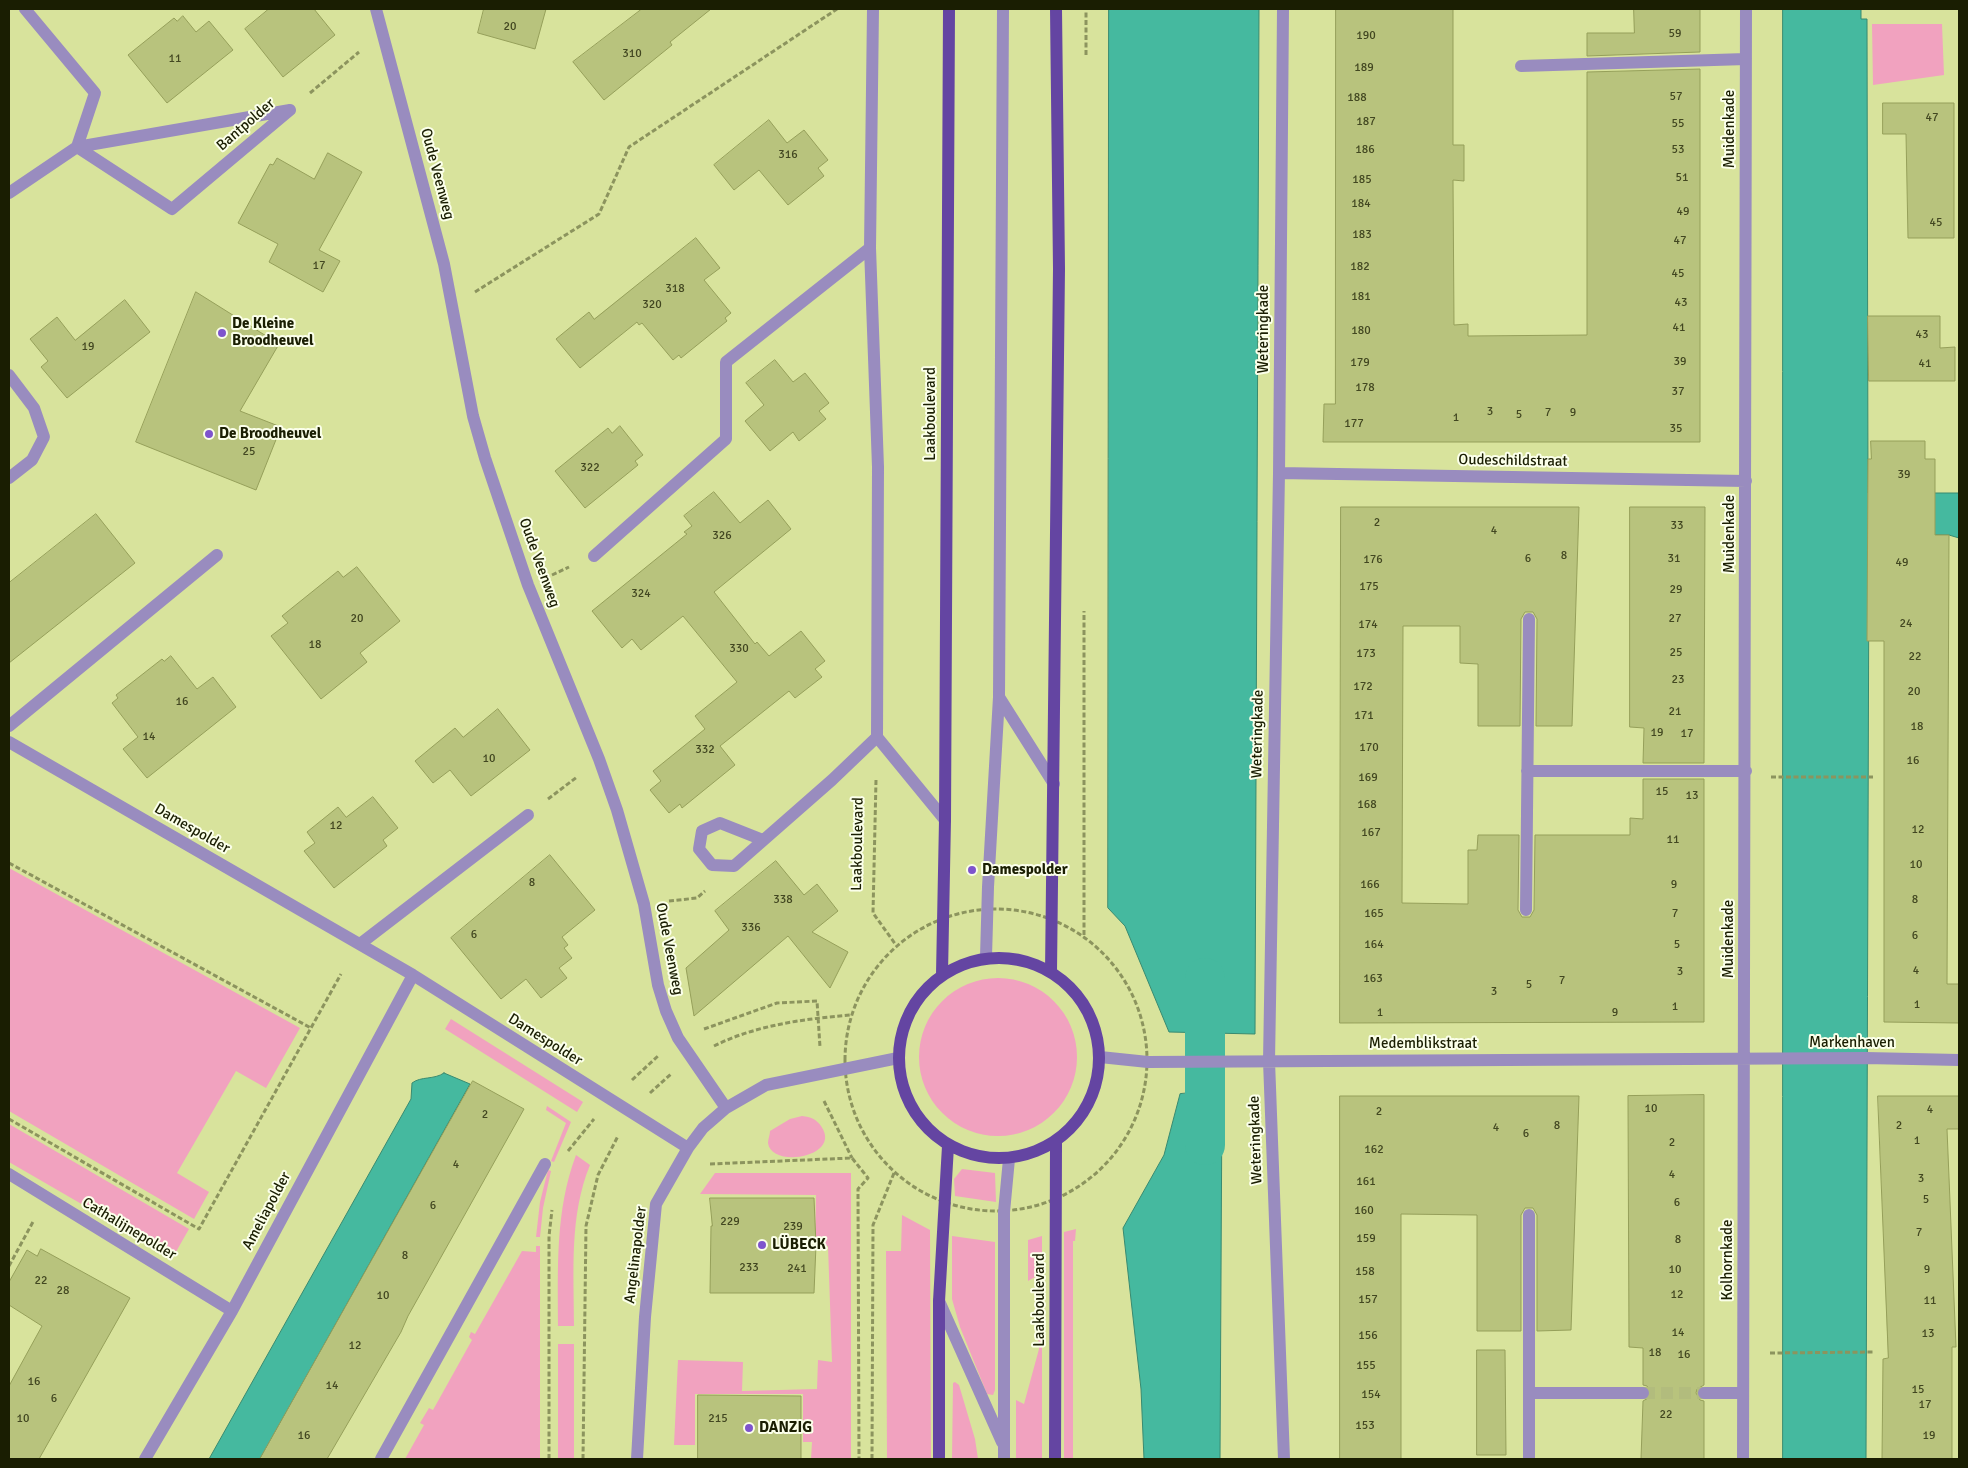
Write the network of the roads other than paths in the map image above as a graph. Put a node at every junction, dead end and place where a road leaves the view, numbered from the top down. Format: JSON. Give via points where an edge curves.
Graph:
{"nodes":[{"id":1,"x":25,"y":9,"type":"edge"},
{"id":2,"x":376,"y":9,"type":"edge"},
{"id":3,"x":873,"y":9,"type":"edge"},
{"id":4,"x":949,"y":9,"type":"edge"},
{"id":5,"x":1003,"y":9,"type":"edge"},
{"id":6,"x":1056,"y":9,"type":"edge"},
{"id":7,"x":1283,"y":9,"type":"edge"},
{"id":8,"x":1746,"y":9,"type":"edge"},
{"id":9,"x":1746,"y":59,"type":"junction"},
{"id":10,"x":1521,"y":66,"type":"dead end"},
{"id":11,"x":77,"y":148,"type":"junction"},
{"id":12,"x":9,"y":193,"type":"edge"},
{"id":13,"x":870,"y":248,"type":"junction"},
{"id":14,"x":9,"y":376,"type":"edge"},
{"id":15,"x":1279,"y":473,"type":"junction"},
{"id":16,"x":9,"y":478,"type":"edge"},
{"id":17,"x":1746,"y":481,"type":"junction"},
{"id":18,"x":217,"y":555,"type":"dead end"},
{"id":19,"x":594,"y":556,"type":"road end"},
{"id":20,"x":1529,"y":619,"type":"dead end"},
{"id":21,"x":999,"y":697,"type":"junction"},
{"id":22,"x":9,"y":726,"type":"edge"},
{"id":23,"x":877,"y":737,"type":"junction"},
{"id":24,"x":9,"y":742,"type":"edge"},
{"id":25,"x":1528,"y":770,"type":"junction"},
{"id":26,"x":1746,"y":771,"type":"junction"},
{"id":27,"x":1054,"y":784,"type":"junction"},
{"id":28,"x":528,"y":815,"type":"road end"},
{"id":29,"x":945,"y":820,"type":"junction"},
{"id":30,"x":763,"y":840,"type":"junction"},
{"id":31,"x":1526,"y":910,"type":"dead end"},
{"id":32,"x":360,"y":944,"type":"junction"},
{"id":33,"x":986,"y":957,"type":"junction"},
{"id":34,"x":1051,"y":971,"type":"junction"},
{"id":35,"x":942,"y":974,"type":"junction"},
{"id":36,"x":413,"y":976,"type":"junction"},
{"id":37,"x":1100,"y":1057,"type":"junction"},
{"id":38,"x":898,"y":1058,"type":"junction"},
{"id":39,"x":1746,"y":1060,"type":"junction"},
{"id":40,"x":1959,"y":1060,"type":"edge"},
{"id":41,"x":1269,"y":1061,"type":"junction"},
{"id":42,"x":726,"y":1108,"type":"junction"},
{"id":43,"x":1056,"y":1142,"type":"junction"},
{"id":44,"x":948,"y":1146,"type":"junction"},
{"id":45,"x":688,"y":1148,"type":"junction"},
{"id":46,"x":1009,"y":1159,"type":"junction"},
{"id":47,"x":545,"y":1164,"type":"dead end"},
{"id":48,"x":9,"y":1174,"type":"edge"},
{"id":49,"x":1529,"y":1215,"type":"dead end"},
{"id":50,"x":939,"y":1301,"type":"junction"},
{"id":51,"x":232,"y":1311,"type":"junction"},
{"id":52,"x":1528,"y":1393,"type":"junction"},
{"id":53,"x":1643,"y":1393,"type":"tunnel mouth"},
{"id":54,"x":1704,"y":1393,"type":"tunnel mouth"},
{"id":55,"x":1744,"y":1393,"type":"junction"},
{"id":56,"x":1004,"y":1453,"type":"edge"},
{"id":57,"x":145,"y":1459,"type":"edge"},
{"id":58,"x":381,"y":1459,"type":"edge"},
{"id":59,"x":637,"y":1459,"type":"edge"},
{"id":60,"x":939,"y":1459,"type":"edge"},
{"id":61,"x":1055,"y":1459,"type":"edge"},
{"id":62,"x":1284,"y":1459,"type":"edge"},
{"id":63,"x":1529,"y":1459,"type":"edge"},
{"id":64,"x":1743,"y":1459,"type":"edge"}],
"edges":[{"from":1,"to":11,"type":"street","via":[[95,93]]},
{"from":2,"to":42,"type":"street","name":"Oude Veenweg","via":[[424,185],[453,306],[473,416],[485,458],[528,585],[599,759],[630,852],[666,1011],[678,1038]]},
{"from":3,"to":13,"type":"street"},
{"from":4,"to":29,"type":"main road","name":"Laakboulevard"},
{"from":5,"to":21,"type":"street"},
{"from":6,"to":27,"type":"main road","via":[[1059,269]]},
{"from":7,"to":15,"type":"street","name":"Weteringkade"},
{"from":8,"to":9,"type":"street","name":"Muidenkade"},
{"from":9,"to":10,"type":"street"},
{"from":9,"to":17,"type":"street","name":"Muidenkade"},
{"from":11,"to":11,"type":"street","name":"Bantpolder","via":[[172,209],[290,110]]},
{"from":11,"to":12,"type":"street","name":"Bantpolder"},
{"from":13,"to":19,"type":"street","via":[[726,362],[726,439]]},
{"from":13,"to":23,"type":"street","via":[[878,467]]},
{"from":14,"to":16,"type":"street","via":[[34,408],[44,437],[32,460]]},
{"from":15,"to":17,"type":"street","name":"Oudeschildstraat"},
{"from":15,"to":41,"type":"street","name":"Weteringkade"},
{"from":17,"to":26,"type":"street","name":"Muidenkade"},
{"from":18,"to":22,"type":"street"},
{"from":20,"to":25,"type":"street"},
{"from":21,"to":27,"type":"street"},
{"from":21,"to":33,"type":"street"},
{"from":23,"to":29,"type":"street"},
{"from":23,"to":30,"type":"street"},
{"from":24,"to":32,"type":"street","name":"Damespolder"},
{"from":25,"to":26,"type":"street"},
{"from":25,"to":31,"type":"street"},
{"from":26,"to":39,"type":"street","name":"Muidenkade"},
{"from":27,"to":34,"type":"main road"},
{"from":28,"to":32,"type":"street"},
{"from":29,"to":35,"type":"main road","name":"Laakboulevard"},
{"from":30,"to":30,"type":"street","via":[[734,866],[712,865],[699,849],[702,831],[720,823]]},
{"from":32,"to":36,"type":"street","name":"Damespolder"},
{"from":33,"to":34,"type":"main road","via":[[1020,959]]},
{"from":33,"to":35,"type":"main road","via":[[963,963]]},
{"from":34,"to":37,"type":"main road","via":[[1077,993],[1094,1023]]},
{"from":35,"to":38,"type":"main road","via":[[919,996],[903,1026]]},
{"from":36,"to":45,"type":"street","name":"Damespolder"},
{"from":36,"to":51,"type":"street","name":"Ameliapolder"},
{"from":37,"to":41,"type":"street","name":"Medemblikstraat","via":[[1148,1062]]},
{"from":37,"to":43,"type":"main road","via":[[1092,1097],[1080,1118]]},
{"from":38,"to":42,"type":"street","name":"Angelinapolder","via":[[766,1085]]},
{"from":38,"to":44,"type":"main road","via":[[904,1093],[921,1123]]},
{"from":39,"to":40,"type":"street","name":"Markenhaven"},
{"from":39,"to":41,"type":"street","name":"Medemblikstraat"},
{"from":39,"to":55,"type":"street","name":"Kolhornkade"},
{"from":41,"to":62,"type":"street","name":"Weteringkade"},
{"from":42,"to":45,"type":"street","name":"Angelinapolder","via":[[703,1128]]},
{"from":43,"to":46,"type":"main road","via":[[1034,1153]]},
{"from":43,"to":61,"type":"main road","name":"Laakboulevard"},
{"from":44,"to":46,"type":"main road","via":[[978,1157]]},
{"from":44,"to":50,"type":"main road"},
{"from":45,"to":59,"type":"street","name":"Angelinapolder","via":[[656,1204],[645,1317]]},
{"from":46,"to":56,"type":"street","via":[[1004,1212]]},
{"from":47,"to":58,"type":"street"},
{"from":48,"to":51,"type":"street","name":"Cathalijnepolder"},
{"from":49,"to":52,"type":"street"},
{"from":50,"to":56,"type":"street"},
{"from":50,"to":60,"type":"main road"},
{"from":51,"to":57,"type":"street","name":"Ameliapolder"},
{"from":52,"to":53,"type":"street"},
{"from":52,"to":63,"type":"street"},
{"from":54,"to":55,"type":"street"},
{"from":55,"to":64,"type":"street","name":"Kolhornkade"}]}
